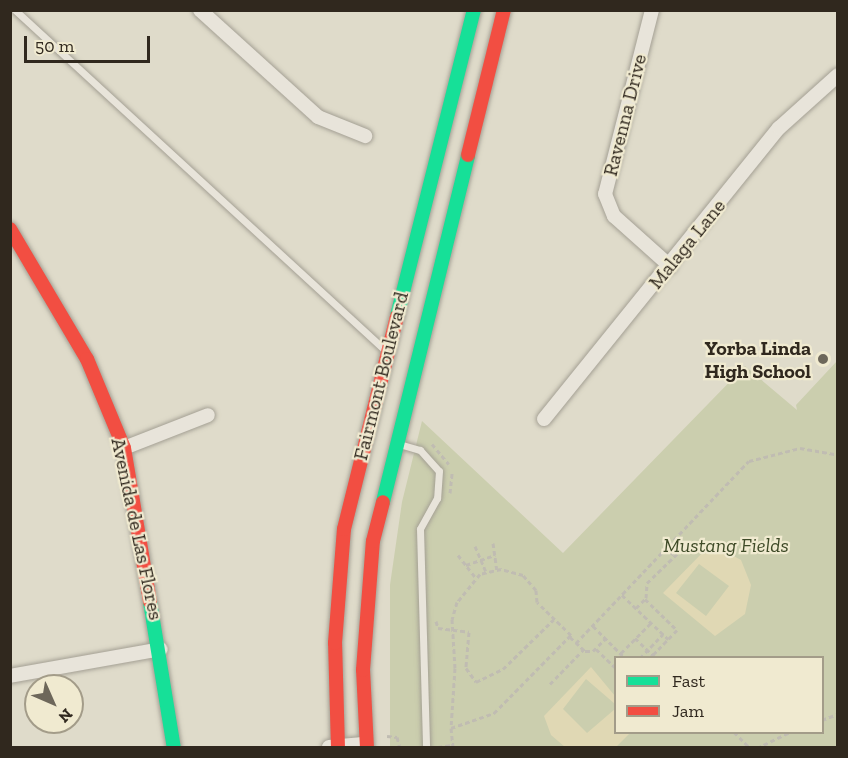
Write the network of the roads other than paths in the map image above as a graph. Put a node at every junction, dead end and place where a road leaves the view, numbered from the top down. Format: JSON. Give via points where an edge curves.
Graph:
{"nodes":[{"id":1,"x":15,"y":10,"type":"edge"},
{"id":2,"x":200,"y":10,"type":"edge"},
{"id":3,"x":474,"y":10,"type":"edge"},
{"id":4,"x":504,"y":10,"type":"edge"},
{"id":5,"x":652,"y":10,"type":"edge"},
{"id":6,"x":837,"y":75,"type":"edge"},
{"id":7,"x":365,"y":136,"type":"dead end"},
{"id":8,"x":10,"y":229,"type":"edge"},
{"id":9,"x":670,"y":266,"type":"junction"},
{"id":10,"x":386,"y":351,"type":"junction"},
{"id":11,"x":208,"y":415,"type":"dead end"},
{"id":12,"x":544,"y":419,"type":"dead end"},
{"id":13,"x":393,"y":442,"type":"junction"},
{"id":14,"x":124,"y":448,"type":"junction"},
{"id":15,"x":161,"y":648,"type":"junction"},
{"id":16,"x":10,"y":676,"type":"edge"},
{"id":17,"x":366,"y":746,"type":"edge"},
{"id":18,"x":174,"y":747,"type":"edge"},
{"id":19,"x":334,"y":747,"type":"edge"},
{"id":20,"x":426,"y":747,"type":"edge"}],
"edges":[{"from":1,"to":10,"type":"lane"},
{"from":2,"to":7,"type":"street","via":[[318,117]]},
{"from":3,"to":10,"type":"main road","name":"Fairmont Boulevard"},
{"from":4,"to":13,"type":"main road","name":"Fairmont Boulevard"},
{"from":5,"to":9,"type":"street","name":"Ravenna Drive","via":[[605,194],[614,216]]},
{"from":6,"to":9,"type":"street","name":"Malaga Lane","via":[[779,128]]},
{"from":8,"to":14,"type":"main road","name":"Avenida de Las Flores","via":[[87,359]]},
{"from":9,"to":12,"type":"street","name":"Malaga Lane"},
{"from":10,"to":19,"type":"main road","name":"Fairmont Boulevard","via":[[344,529],[335,643]]},
{"from":11,"to":14,"type":"street"},
{"from":13,"to":17,"type":"main road","name":"Fairmont Boulevard","via":[[367,590]]},
{"from":13,"to":20,"type":"lane","via":[[420,450],[439,471],[437,498],[420,529]]},
{"from":14,"to":15,"type":"main road","name":"Avenida de Las Flores"},
{"from":15,"to":16,"type":"street"},
{"from":15,"to":18,"type":"main road","name":"Avenida de Las Flores"},
{"from":17,"to":19,"type":"street"}]}
